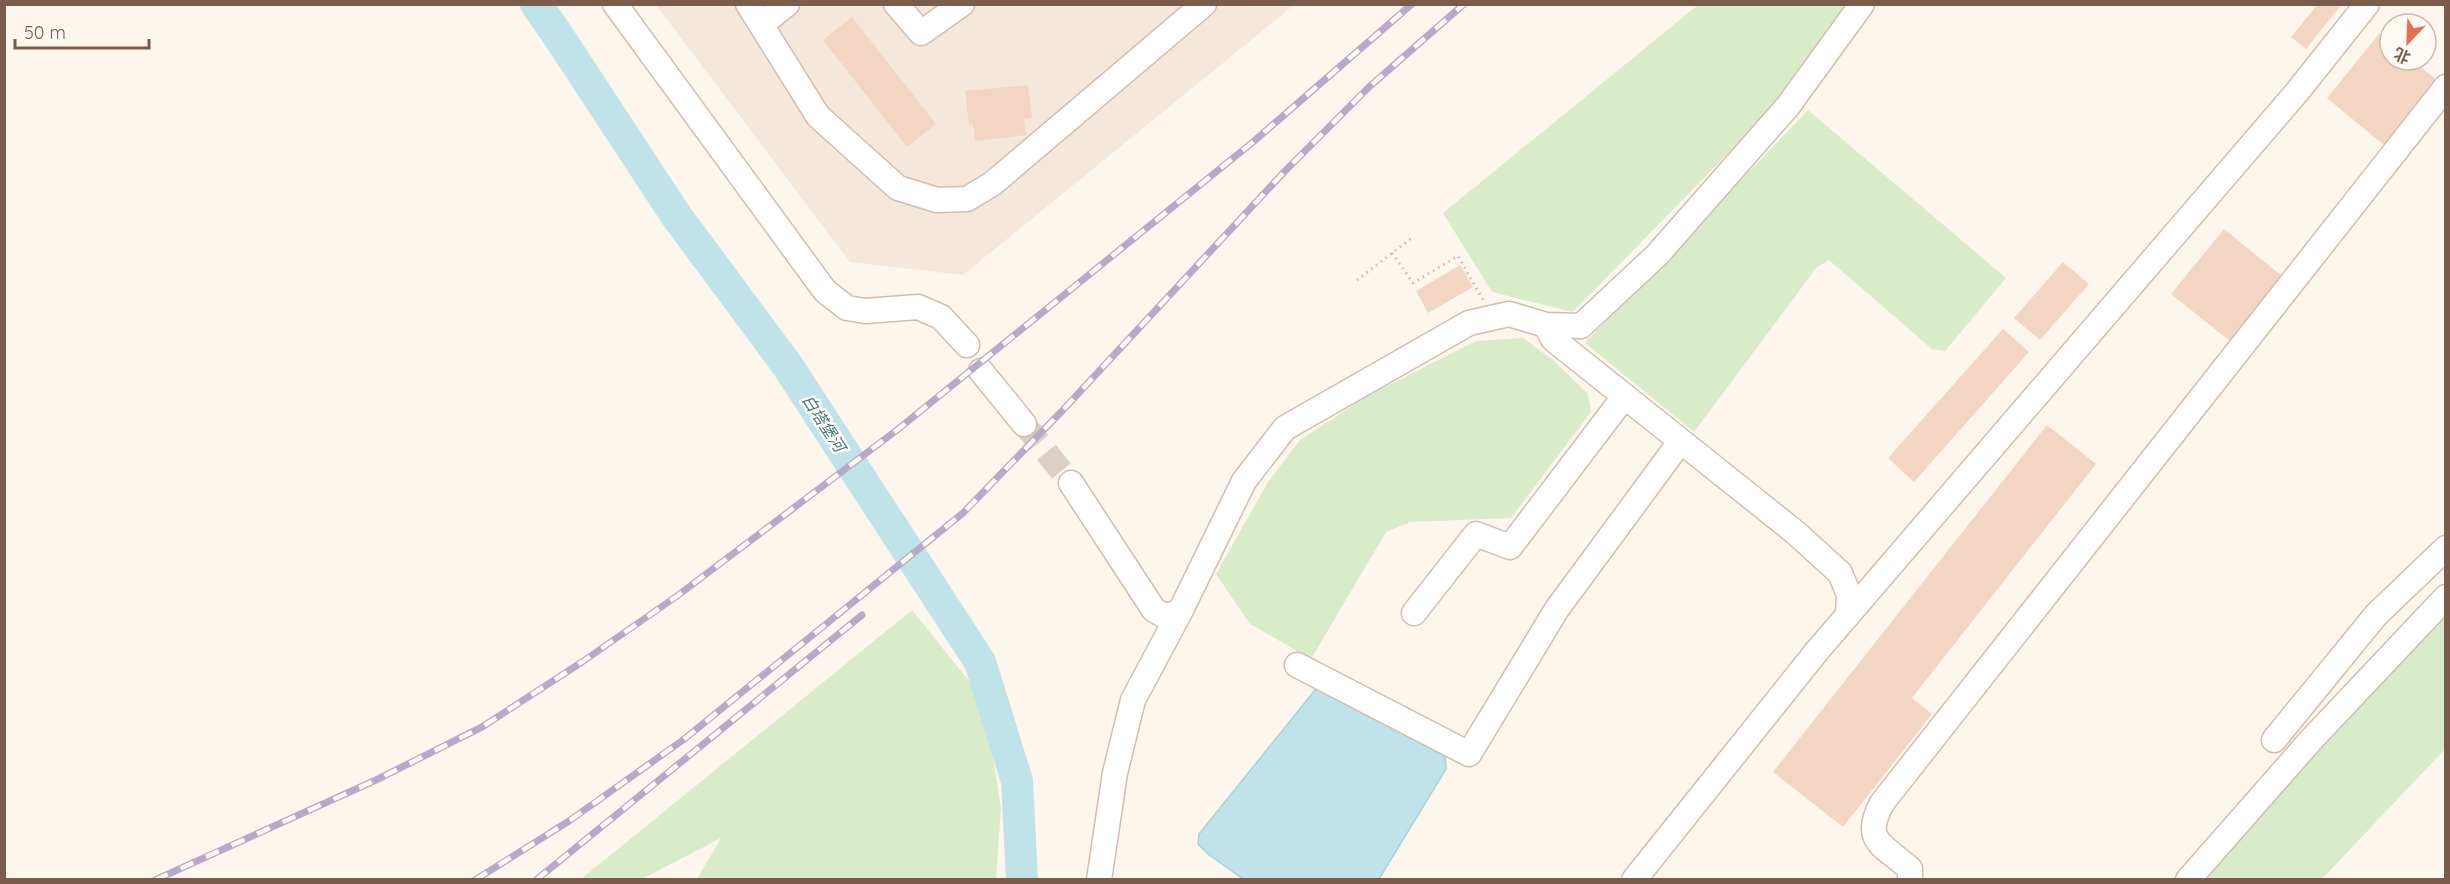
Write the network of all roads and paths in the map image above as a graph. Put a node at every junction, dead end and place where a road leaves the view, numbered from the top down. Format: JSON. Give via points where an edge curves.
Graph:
{"nodes":[{"id":1,"x":615,"y":4,"type":"edge"},
{"id":2,"x":748,"y":4,"type":"edge"},
{"id":3,"x":787,"y":4,"type":"edge"},
{"id":4,"x":896,"y":4,"type":"edge"},
{"id":5,"x":962,"y":4,"type":"edge"},
{"id":6,"x":1204,"y":4,"type":"edge"},
{"id":7,"x":1862,"y":4,"type":"edge"},
{"id":8,"x":2367,"y":4,"type":"edge"},
{"id":9,"x":762,"y":24,"type":"junction"},
{"id":10,"x":2445,"y":87,"type":"edge"},
{"id":11,"x":1413,"y":237,"type":"dead end"},
{"id":12,"x":1392,"y":253,"type":"junction"},
{"id":13,"x":1357,"y":280,"type":"dead end"},
{"id":14,"x":1493,"y":318,"type":"junction"},
{"id":15,"x":1546,"y":325,"type":"junction"},
{"id":16,"x":967,"y":345,"type":"dead end"},
{"id":17,"x":981,"y":370,"type":"dead end"},
{"id":18,"x":1624,"y":397,"type":"junction"},
{"id":19,"x":1024,"y":424,"type":"tunnel mouth"},
{"id":20,"x":1680,"y":441,"type":"junction"},
{"id":21,"x":1071,"y":483,"type":"tunnel mouth"},
{"id":22,"x":2445,"y":548,"type":"edge"},
{"id":23,"x":2445,"y":597,"type":"edge"},
{"id":24,"x":1180,"y":612,"type":"junction"},
{"id":25,"x":1414,"y":613,"type":"dead end"},
{"id":26,"x":1848,"y":615,"type":"junction"},
{"id":27,"x":1297,"y":665,"type":"dead end"},
{"id":28,"x":2274,"y":740,"type":"dead end"},
{"id":29,"x":1099,"y":879,"type":"edge"},
{"id":30,"x":1634,"y":879,"type":"edge"},
{"id":31,"x":1910,"y":879,"type":"edge"},
{"id":32,"x":2188,"y":879,"type":"edge"}],
"edges":[{"from":1,"to":16,"type":"street","via":[[825,291],[847,308],[865,311],[918,307],[941,317]]},
{"from":2,"to":9,"type":"street"},
{"from":3,"to":9,"type":"street"},
{"from":4,"to":5,"type":"street","via":[[921,33]]},
{"from":6,"to":9,"type":"street","via":[[993,184],[967,200],[937,200],[898,188],[818,116]]},
{"from":7,"to":15,"type":"street","via":[[1788,106],[1657,255],[1581,326]]},
{"from":8,"to":26,"type":"street","via":[[2297,92]]},
{"from":10,"to":31,"type":"street","via":[[1882,803],[1873,819],[1873,833],[1880,844],[1910,869]]},
{"from":11,"to":12,"type":"path"},
{"from":12,"to":13,"type":"path"},
{"from":12,"to":14,"type":"path","via":[[1413,284],[1458,256]]},
{"from":14,"to":15,"type":"street","via":[[1509,314]]},
{"from":14,"to":24,"type":"street","via":[[1469,323],[1285,428],[1244,481]]},
{"from":15,"to":18,"type":"street","via":[[1553,339]]},
{"from":17,"to":19,"type":"street"},
{"from":18,"to":20,"type":"street"},
{"from":18,"to":25,"type":"street","via":[[1510,548],[1476,534]]},
{"from":20,"to":26,"type":"street","via":[[1840,573],[1849,595]]},
{"from":20,"to":27,"type":"street","via":[[1557,609],[1469,754]]},
{"from":21,"to":24,"type":"street","via":[[1154,610],[1165,616]]},
{"from":22,"to":28,"type":"street","via":[[2376,615]]},
{"from":23,"to":32,"type":"street"},
{"from":24,"to":29,"type":"street","via":[[1133,700],[1115,773]]},
{"from":26,"to":30,"type":"street"}]}
